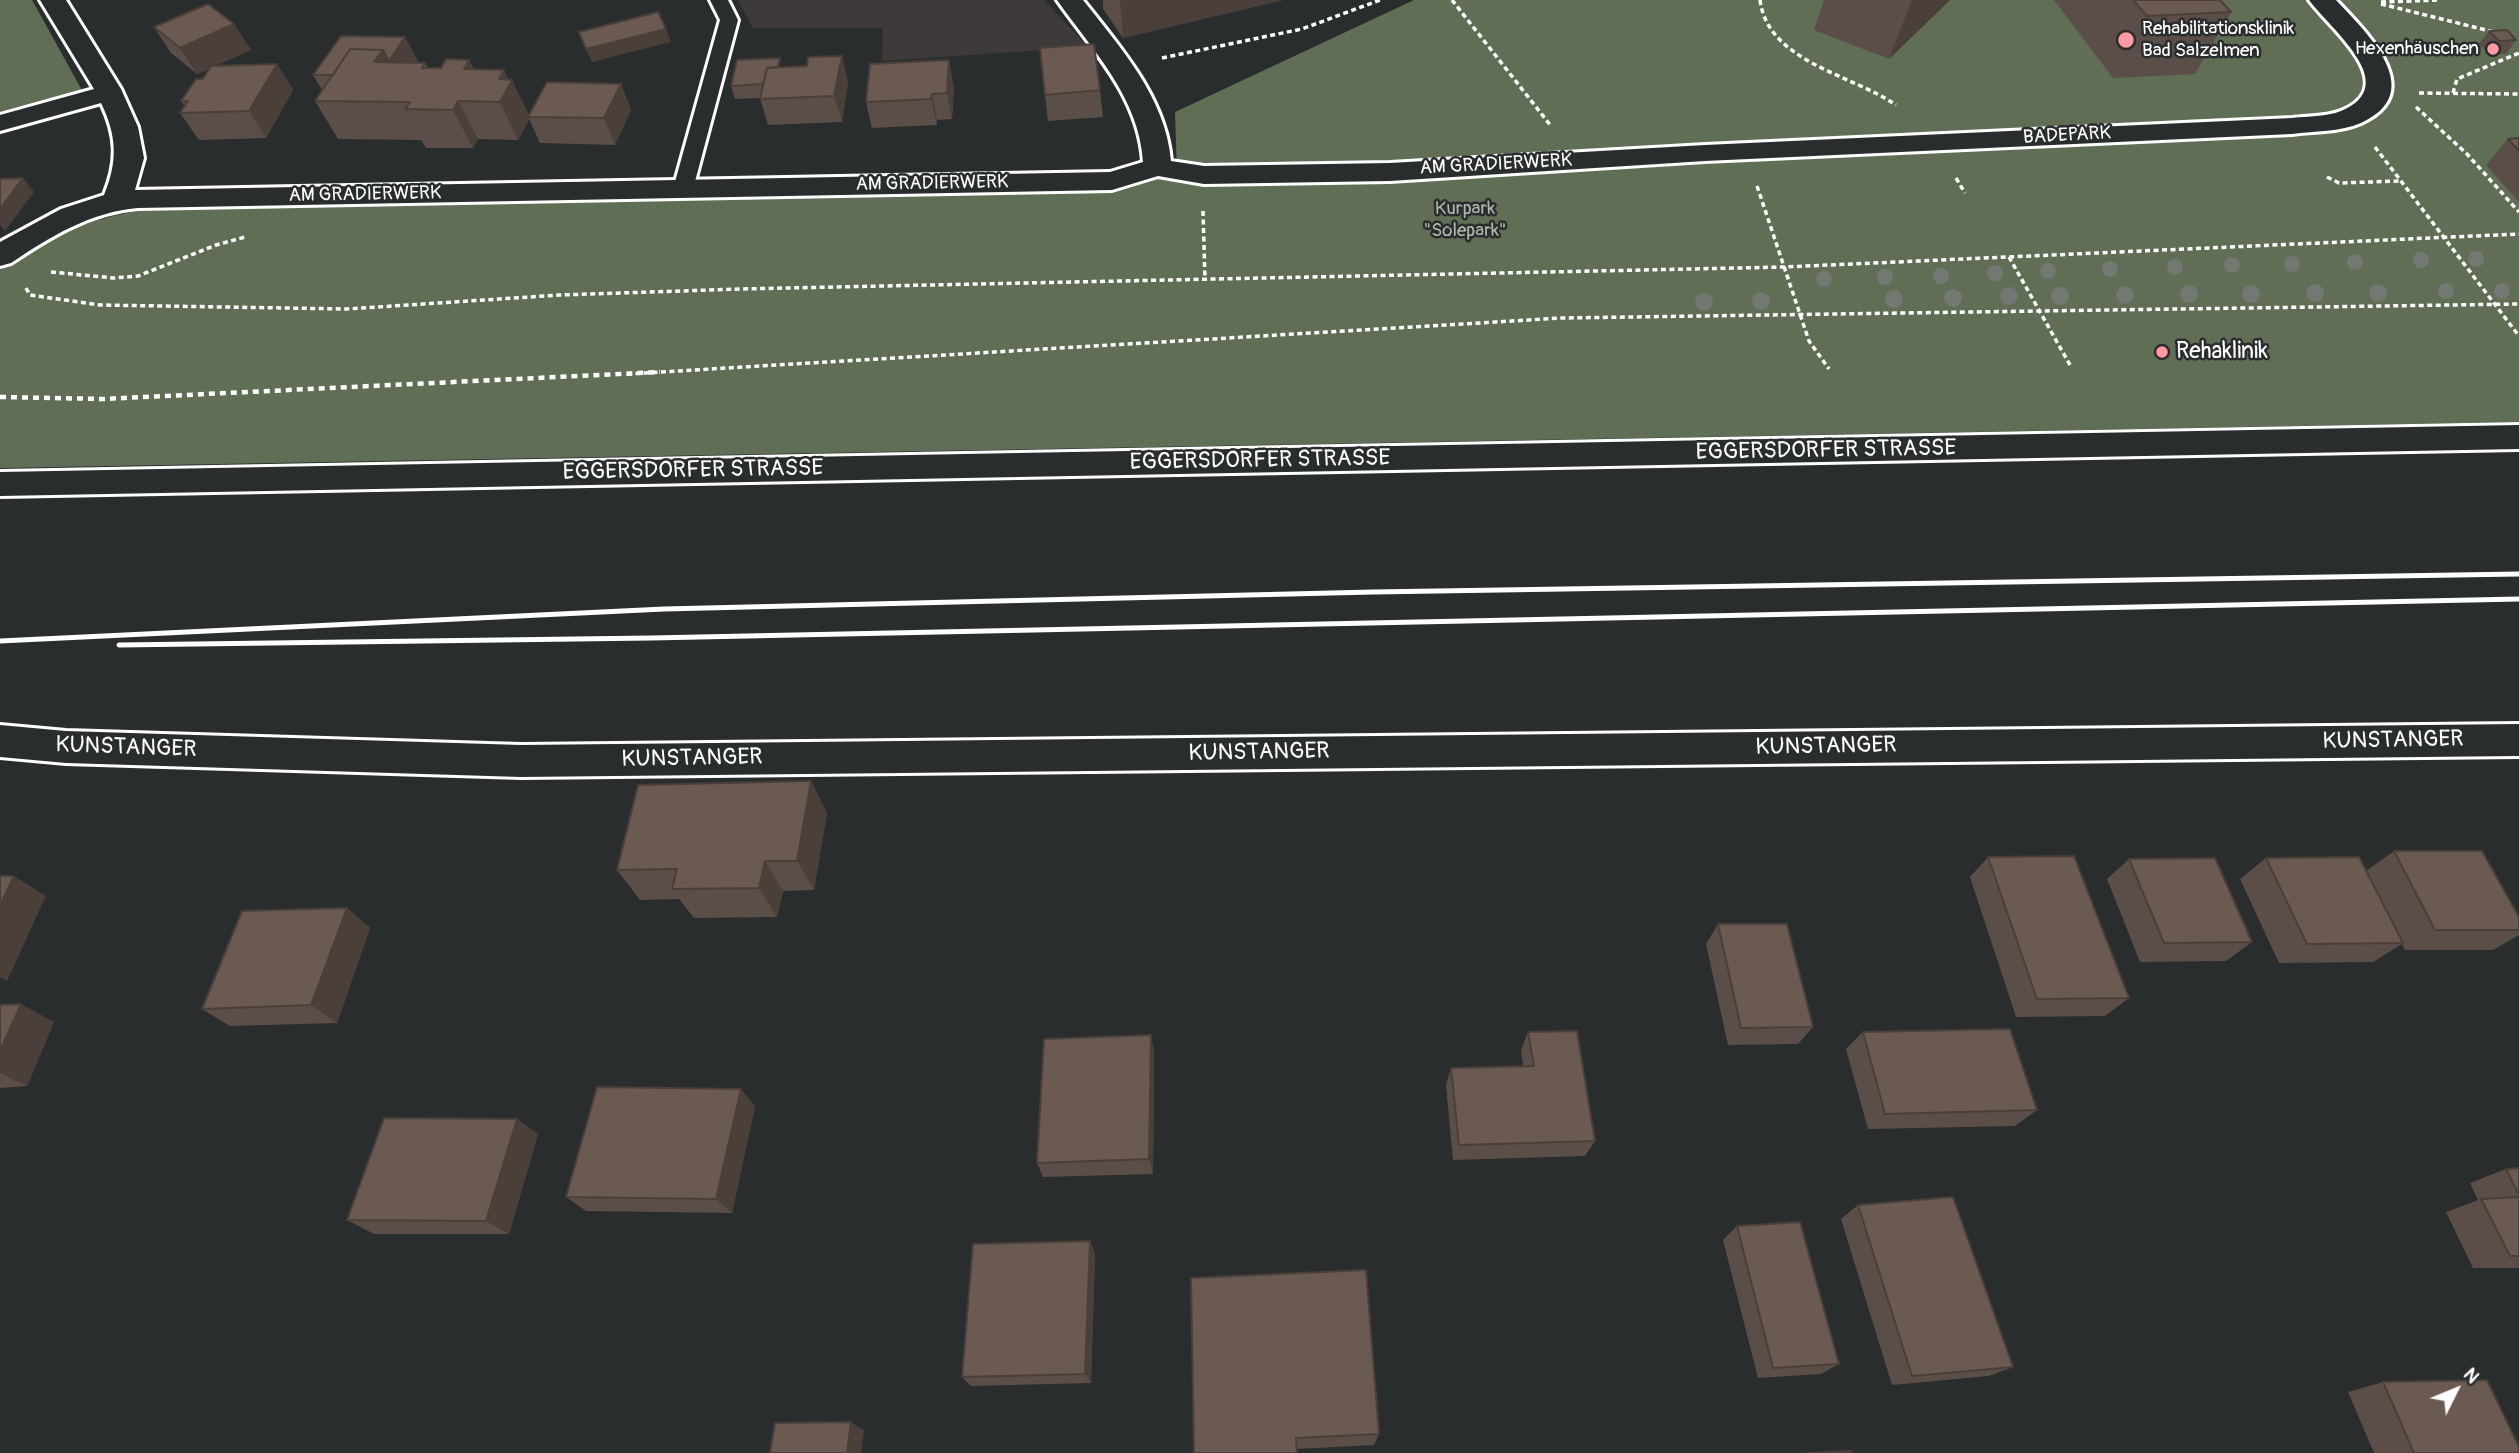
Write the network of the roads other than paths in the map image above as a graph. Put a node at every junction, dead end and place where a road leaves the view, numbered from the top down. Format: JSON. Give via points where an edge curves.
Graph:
{"nodes":[{"id":1,"x":53,"y":0,"type":"edge"},
{"id":2,"x":719,"y":0,"type":"edge"},
{"id":3,"x":1070,"y":0,"type":"edge"},
{"id":4,"x":2322,"y":0,"type":"edge"},
{"id":5,"x":108,"y":93,"type":"junction"},
{"id":6,"x":0,"y":123,"type":"edge"},
{"id":7,"x":1745,"y":151,"type":"joint"},
{"id":8,"x":1157,"y":166,"type":"junction"},
{"id":9,"x":683,"y":189,"type":"junction"},
{"id":10,"x":117,"y":201,"type":"junction"},
{"id":11,"x":0,"y":256,"type":"edge"},
{"id":12,"x":2519,"y":437,"type":"edge"},
{"id":13,"x":0,"y":484,"type":"edge"},
{"id":14,"x":2519,"y":740,"type":"edge"},
{"id":15,"x":0,"y":741,"type":"edge"}],
"edges":[{"from":1,"to":5,"type":"street"},
{"from":2,"to":9,"type":"lane","via":[[729,20]]},
{"from":3,"to":8,"type":"street","via":[[1138,98],[1154,135]]},
{"from":4,"to":7,"type":"street","name":"BADEPARK","via":[[2368,52],[2379,76],[2380,93],[2369,107],[2350,117],[2292,126]]},
{"from":5,"to":6,"type":"street"},
{"from":5,"to":10,"type":"street","via":[[130,146]]},
{"from":7,"to":8,"type":"street","name":"AM GRADIERWERK","via":[[1390,172],[1204,175]]},
{"from":8,"to":9,"type":"street","name":"AM GRADIERWERK","via":[[1112,181]]},
{"from":9,"to":10,"type":"street","name":"AM GRADIERWERK"},
{"from":10,"to":11,"type":"street","name":"AM GRADIERWERK","via":[[77,214]]},
{"from":12,"to":13,"type":"street","name":"EGGERSDORFER STRASSE"},
{"from":14,"to":15,"type":"street","name":"KUNSTANGER","via":[[535,761],[66,747]]}]}
